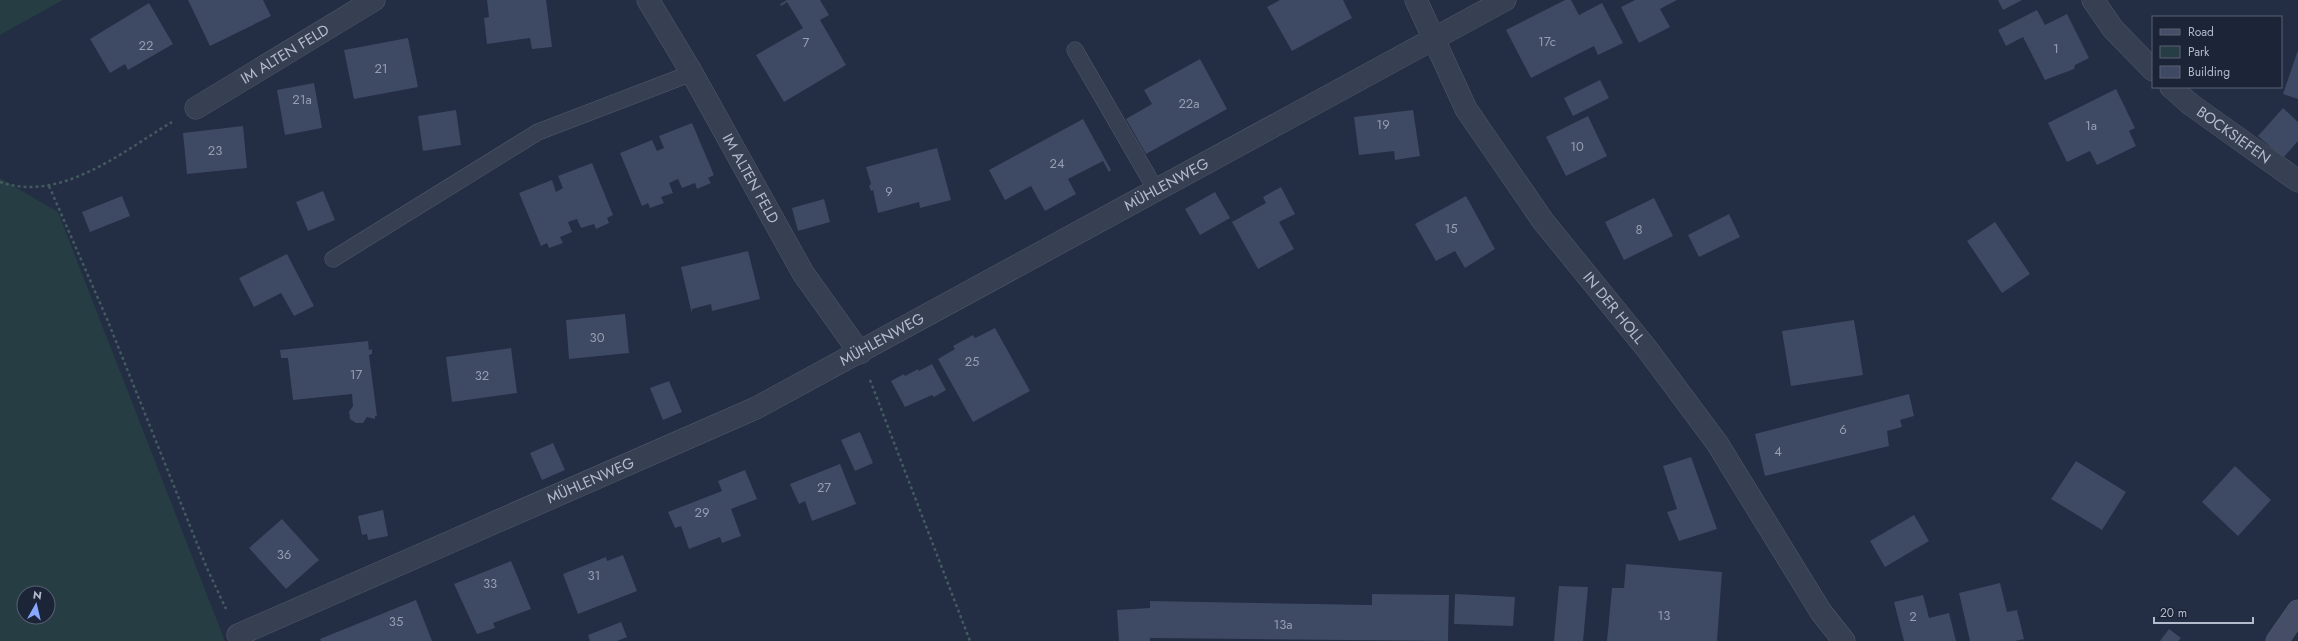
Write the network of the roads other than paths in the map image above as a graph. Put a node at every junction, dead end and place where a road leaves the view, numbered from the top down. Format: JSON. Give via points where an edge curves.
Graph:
{"nodes":[{"id":1,"x":374,"y":0,"type":"edge"},
{"id":2,"x":648,"y":0,"type":"edge"},
{"id":3,"x":1416,"y":0,"type":"edge"},
{"id":4,"x":1505,"y":0,"type":"edge"},
{"id":5,"x":2093,"y":0,"type":"edge"},
{"id":6,"x":1433,"y":39,"type":"junction"},
{"id":7,"x":1075,"y":50,"type":"dead end"},
{"id":8,"x":2152,"y":69,"type":"edge"},
{"id":9,"x":692,"y":73,"type":"junction"},
{"id":10,"x":2172,"y":88,"type":"edge"},
{"id":11,"x":196,"y":108,"type":"road end"},
{"id":12,"x":2298,"y":181,"type":"edge"},
{"id":13,"x":1156,"y":190,"type":"junction"},
{"id":14,"x":334,"y":259,"type":"dead end"},
{"id":15,"x":860,"y":353,"type":"junction"},
{"id":16,"x":2298,"y":611,"type":"edge"},
{"id":17,"x":238,"y":635,"type":"road end"},
{"id":18,"x":1844,"y":641,"type":"edge"},
{"id":19,"x":2277,"y":641,"type":"edge"}],
"edges":[{"from":1,"to":11,"type":"street","name":"IM ALTEN FELD"},
{"from":2,"to":9,"type":"street","name":"IM ALTEN FELD"},
{"from":3,"to":6,"type":"street","name":"IN DER HOLL"},
{"from":4,"to":6,"type":"street","name":"MÜHLENWEG"},
{"from":5,"to":8,"type":"street","via":[[2113,29]]},
{"from":6,"to":13,"type":"street","name":"MÜHLENWEG"},
{"from":6,"to":18,"type":"street","name":"IN DER HOLL","via":[[1466,109],[1543,221],[1647,349],[1718,443],[1821,612]]},
{"from":7,"to":13,"type":"lane"},
{"from":9,"to":14,"type":"lane","via":[[538,132]]},
{"from":9,"to":15,"type":"street","name":"IM ALTEN FELD","via":[[803,274]]},
{"from":10,"to":12,"type":"street","name":"BOCKSIEFEN","via":[[2190,104]]},
{"from":13,"to":15,"type":"street","name":"MÜHLENWEG"},
{"from":15,"to":17,"type":"street","name":"MÜHLENWEG","via":[[756,408]]},
{"from":16,"to":19,"type":"main road"}]}
